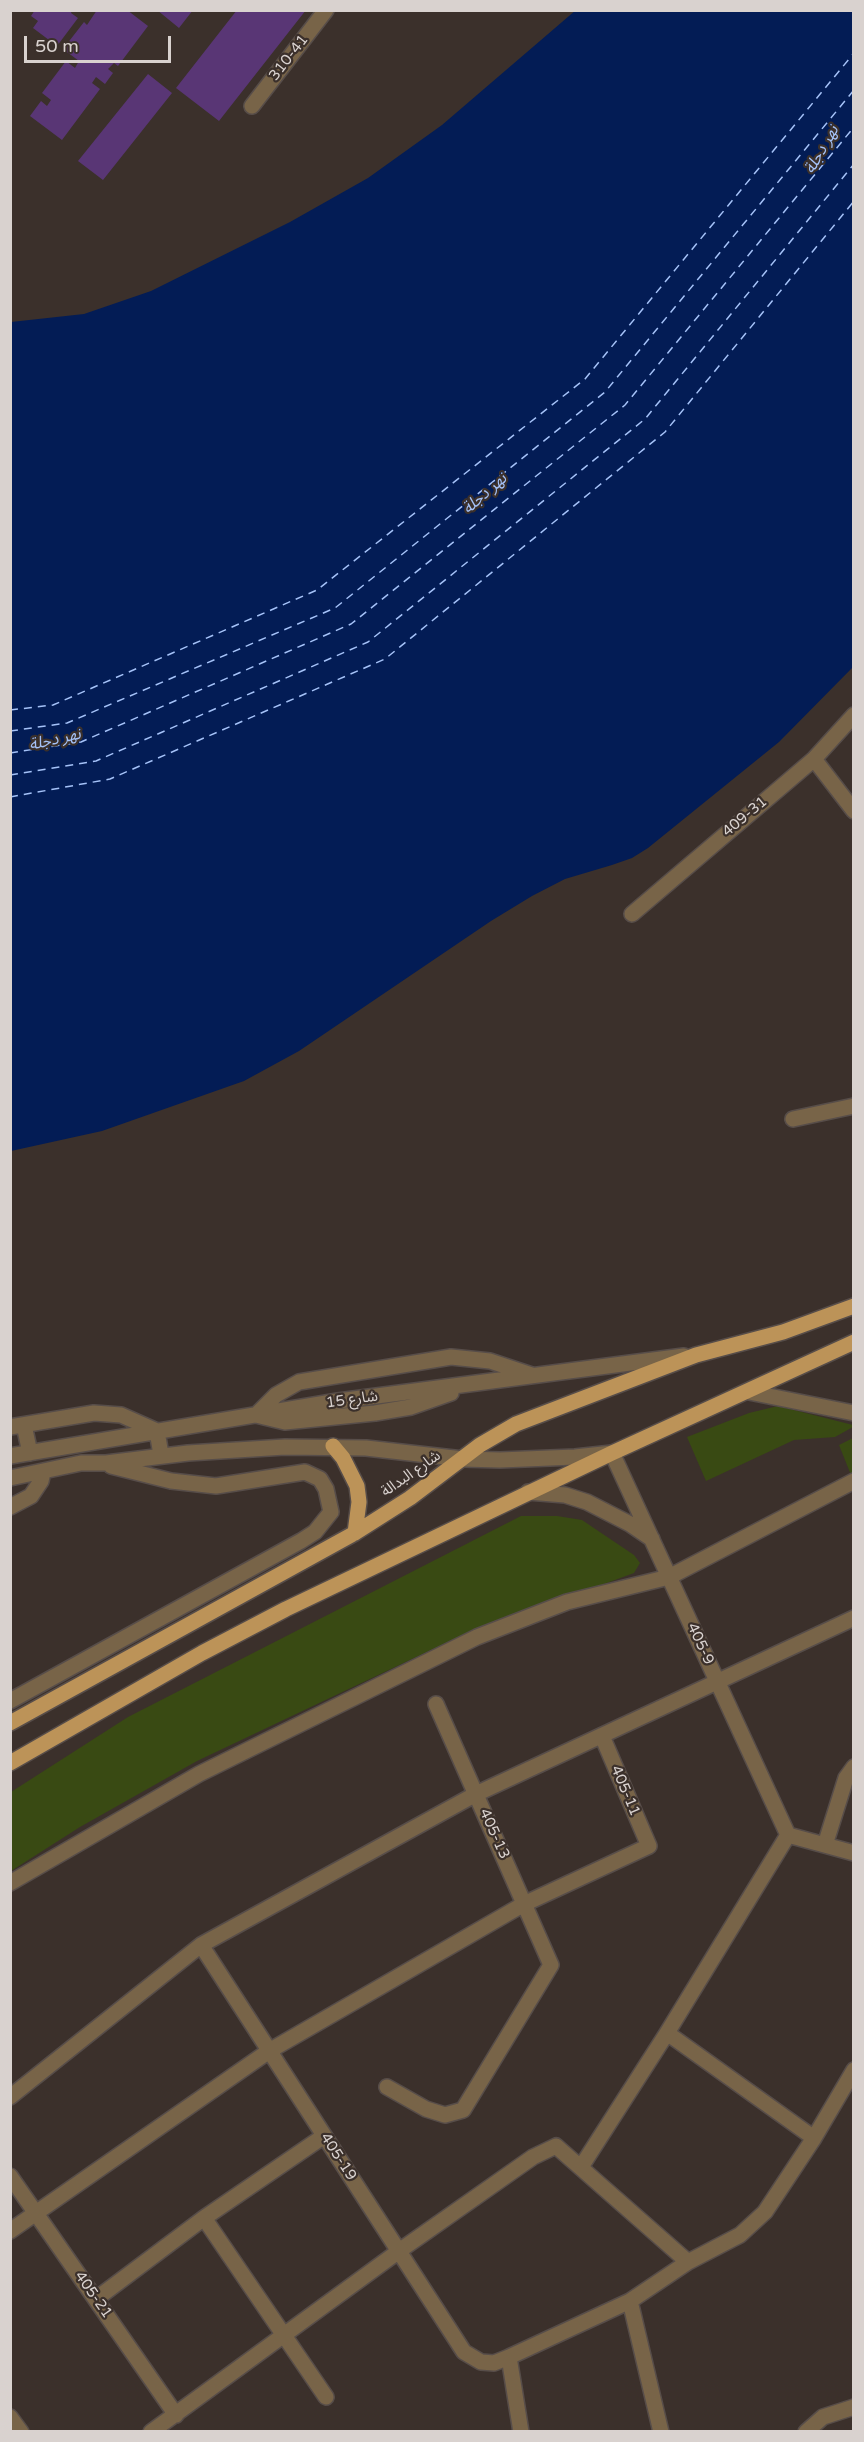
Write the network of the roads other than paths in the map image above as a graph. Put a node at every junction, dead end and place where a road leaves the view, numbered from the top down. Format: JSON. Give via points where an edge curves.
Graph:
{"nodes":[{"id":1,"x":326,"y":10,"type":"edge"},
{"id":2,"x":252,"y":106,"type":"dead end"},
{"id":3,"x":854,"y":715,"type":"edge"},
{"id":4,"x":814,"y":759,"type":"junction"},
{"id":5,"x":854,"y":811,"type":"edge"},
{"id":6,"x":632,"y":914,"type":"dead end"},
{"id":7,"x":854,"y":1106,"type":"edge"},
{"id":8,"x":793,"y":1119,"type":"dead end"},
{"id":9,"x":854,"y":1306,"type":"edge"},
{"id":10,"x":854,"y":1342,"type":"edge"},
{"id":11,"x":696,"y":1355,"type":"junction"},
{"id":12,"x":536,"y":1376,"type":"junction"},
{"id":13,"x":749,"y":1392,"type":"junction"},
{"id":14,"x":854,"y":1413,"type":"edge"},
{"id":15,"x":256,"y":1415,"type":"junction"},
{"id":16,"x":17,"y":1426,"type":"edge"},
{"id":17,"x":157,"y":1431,"type":"junction"},
{"id":18,"x":333,"y":1446,"type":"junction"},
{"id":19,"x":30,"y":1453,"type":"junction"},
{"id":20,"x":612,"y":1453,"type":"junction"},
{"id":21,"x":161,"y":1455,"type":"junction"},
{"id":22,"x":10,"y":1456,"type":"edge"},
{"id":23,"x":463,"y":1459,"type":"junction"},
{"id":24,"x":81,"y":1463,"type":"junction"},
{"id":25,"x":43,"y":1472,"type":"junction"},
{"id":26,"x":10,"y":1478,"type":"edge"},
{"id":27,"x":854,"y":1481,"type":"edge"},
{"id":28,"x":528,"y":1492,"type":"junction"},
{"id":29,"x":10,"y":1507,"type":"edge"},
{"id":30,"x":355,"y":1533,"type":"junction"},
{"id":31,"x":652,"y":1539,"type":"junction"},
{"id":32,"x":669,"y":1577,"type":"junction"},
{"id":33,"x":854,"y":1618,"type":"edge"},
{"id":34,"x":718,"y":1682,"type":"junction"},
{"id":35,"x":10,"y":1701,"type":"edge"},
{"id":36,"x":436,"y":1704,"type":"dead end"},
{"id":37,"x":10,"y":1723,"type":"edge"},
{"id":38,"x":602,"y":1736,"type":"junction"},
{"id":39,"x":10,"y":1763,"type":"edge"},
{"id":40,"x":854,"y":1767,"type":"edge"},
{"id":41,"x":476,"y":1794,"type":"junction"},
{"id":42,"x":788,"y":1834,"type":"junction"},
{"id":43,"x":825,"y":1845,"type":"junction"},
{"id":44,"x":854,"y":1853,"type":"edge"},
{"id":45,"x":10,"y":1883,"type":"edge"},
{"id":46,"x":524,"y":1904,"type":"junction"},
{"id":47,"x":201,"y":1945,"type":"junction"},
{"id":48,"x":667,"y":2033,"type":"junction"},
{"id":49,"x":269,"y":2051,"type":"junction"},
{"id":50,"x":854,"y":2070,"type":"edge"},
{"id":51,"x":387,"y":2087,"type":"dead end"},
{"id":52,"x":10,"y":2097,"type":"edge"},
{"id":53,"x":324,"y":2136,"type":"junction"},
{"id":54,"x":814,"y":2138,"type":"junction"},
{"id":55,"x":581,"y":2167,"type":"junction"},
{"id":56,"x":10,"y":2176,"type":"edge"},
{"id":57,"x":36,"y":2212,"type":"junction"},
{"id":58,"x":204,"y":2218,"type":"junction"},
{"id":59,"x":10,"y":2231,"type":"edge"},
{"id":60,"x":399,"y":2251,"type":"junction"},
{"id":61,"x":688,"y":2262,"type":"junction"},
{"id":62,"x":96,"y":2299,"type":"junction"},
{"id":63,"x":630,"y":2301,"type":"junction"},
{"id":64,"x":284,"y":2335,"type":"junction"},
{"id":65,"x":509,"y":2357,"type":"junction"},
{"id":66,"x":326,"y":2397,"type":"dead end"},
{"id":67,"x":854,"y":2407,"type":"edge"},
{"id":68,"x":176,"y":2415,"type":"junction"},
{"id":69,"x":10,"y":2417,"type":"edge"},
{"id":70,"x":21,"y":2432,"type":"edge"},
{"id":71,"x":151,"y":2432,"type":"edge"},
{"id":72,"x":521,"y":2432,"type":"edge"},
{"id":73,"x":661,"y":2432,"type":"edge"},
{"id":74,"x":806,"y":2432,"type":"edge"}],
"edges":[{"from":1,"to":2,"type":"street","name":"310-41"},
{"from":3,"to":4,"type":"street","name":"409-31"},
{"from":4,"to":5,"type":"street"},
{"from":4,"to":6,"type":"street","name":"409-31"},
{"from":7,"to":8,"type":"street"},
{"from":9,"to":11,"type":"main road","name":"شارع البدالة","via":[[783,1332]]},
{"from":10,"to":13,"type":"main road"},
{"from":11,"to":12,"type":"street","name":"شارع 15"},
{"from":11,"to":23,"type":"main road","name":"شارع البدالة","via":[[516,1424]]},
{"from":12,"to":15,"type":"street","name":"شارع 15"},
{"from":12,"to":15,"type":"street","via":[[489,1361],[451,1357],[299,1382],[276,1395]]},
{"from":13,"to":14,"type":"street"},
{"from":13,"to":20,"type":"main road"},
{"from":15,"to":17,"type":"street","name":"شارع 15"},
{"from":16,"to":17,"type":"street","via":[[108,1413],[134,1419]]},
{"from":16,"to":19,"type":"street"},
{"from":17,"to":19,"type":"street","name":"شارع 15"},
{"from":17,"to":21,"type":"street"},
{"from":18,"to":21,"type":"street"},
{"from":18,"to":23,"type":"street"},
{"from":18,"to":30,"type":"main road","via":[[357,1486]]},
{"from":19,"to":22,"type":"street","name":"شارع 15"},
{"from":20,"to":23,"type":"street","via":[[537,1460]]},
{"from":20,"to":28,"type":"main road"},
{"from":20,"to":31,"type":"street","name":"405-9"},
{"from":21,"to":24,"type":"street"},
{"from":23,"to":30,"type":"main road","name":"شارع البدالة"},
{"from":24,"to":25,"type":"street"},
{"from":24,"to":35,"type":"street","via":[[216,1486],[305,1472],[320,1479],[326,1488],[330,1512],[315,1532],[301,1541]]},
{"from":25,"to":26,"type":"street"},
{"from":25,"to":29,"type":"street","via":[[31,1496]]},
{"from":27,"to":32,"type":"street"},
{"from":28,"to":31,"type":"street","via":[[565,1495],[587,1502]]},
{"from":28,"to":39,"type":"main road","via":[[255,1626]]},
{"from":30,"to":37,"type":"main road","name":"شارع البدالة"},
{"from":31,"to":32,"type":"street","name":"405-9"},
{"from":32,"to":34,"type":"street","name":"405-9"},
{"from":32,"to":45,"type":"street","via":[[567,1602],[477,1637],[199,1774]]},
{"from":33,"to":34,"type":"street"},
{"from":34,"to":38,"type":"street"},
{"from":34,"to":42,"type":"street","name":"405-9"},
{"from":36,"to":41,"type":"street","name":"405-13"},
{"from":38,"to":41,"type":"street"},
{"from":38,"to":46,"type":"street","name":"405-11","via":[[649,1846]]},
{"from":40,"to":43,"type":"street","via":[[846,1778]]},
{"from":41,"to":46,"type":"street","name":"405-13"},
{"from":41,"to":47,"type":"street"},
{"from":42,"to":43,"type":"street"},
{"from":42,"to":48,"type":"street"},
{"from":43,"to":44,"type":"street"},
{"from":46,"to":49,"type":"street"},
{"from":46,"to":51,"type":"street","name":"405-13","via":[[551,1965],[463,2110],[445,2115]]},
{"from":47,"to":49,"type":"street","name":"405-19"},
{"from":47,"to":52,"type":"street"},
{"from":48,"to":54,"type":"street"},
{"from":48,"to":55,"type":"street"},
{"from":49,"to":53,"type":"street","name":"405-19"},
{"from":49,"to":57,"type":"street"},
{"from":50,"to":54,"type":"street"},
{"from":53,"to":58,"type":"street"},
{"from":53,"to":60,"type":"street","name":"405-19"},
{"from":54,"to":61,"type":"street","via":[[765,2212],[740,2235]]},
{"from":55,"to":60,"type":"street","via":[[556,2146],[547,2148]]},
{"from":55,"to":61,"type":"street"},
{"from":56,"to":57,"type":"street","name":"405-21"},
{"from":57,"to":59,"type":"street"},
{"from":57,"to":62,"type":"street","name":"405-21"},
{"from":58,"to":62,"type":"street"},
{"from":58,"to":64,"type":"street"},
{"from":60,"to":64,"type":"street"},
{"from":60,"to":65,"type":"street","name":"405-19","via":[[464,2352],[480,2362],[494,2363]]},
{"from":61,"to":63,"type":"street"},
{"from":62,"to":68,"type":"street","name":"405-21"},
{"from":63,"to":65,"type":"street"},
{"from":63,"to":73,"type":"street"},
{"from":64,"to":66,"type":"street"},
{"from":64,"to":68,"type":"street"},
{"from":65,"to":72,"type":"street"},
{"from":67,"to":74,"type":"street","via":[[823,2417]]},
{"from":68,"to":71,"type":"street"},
{"from":69,"to":70,"type":"street"}]}
